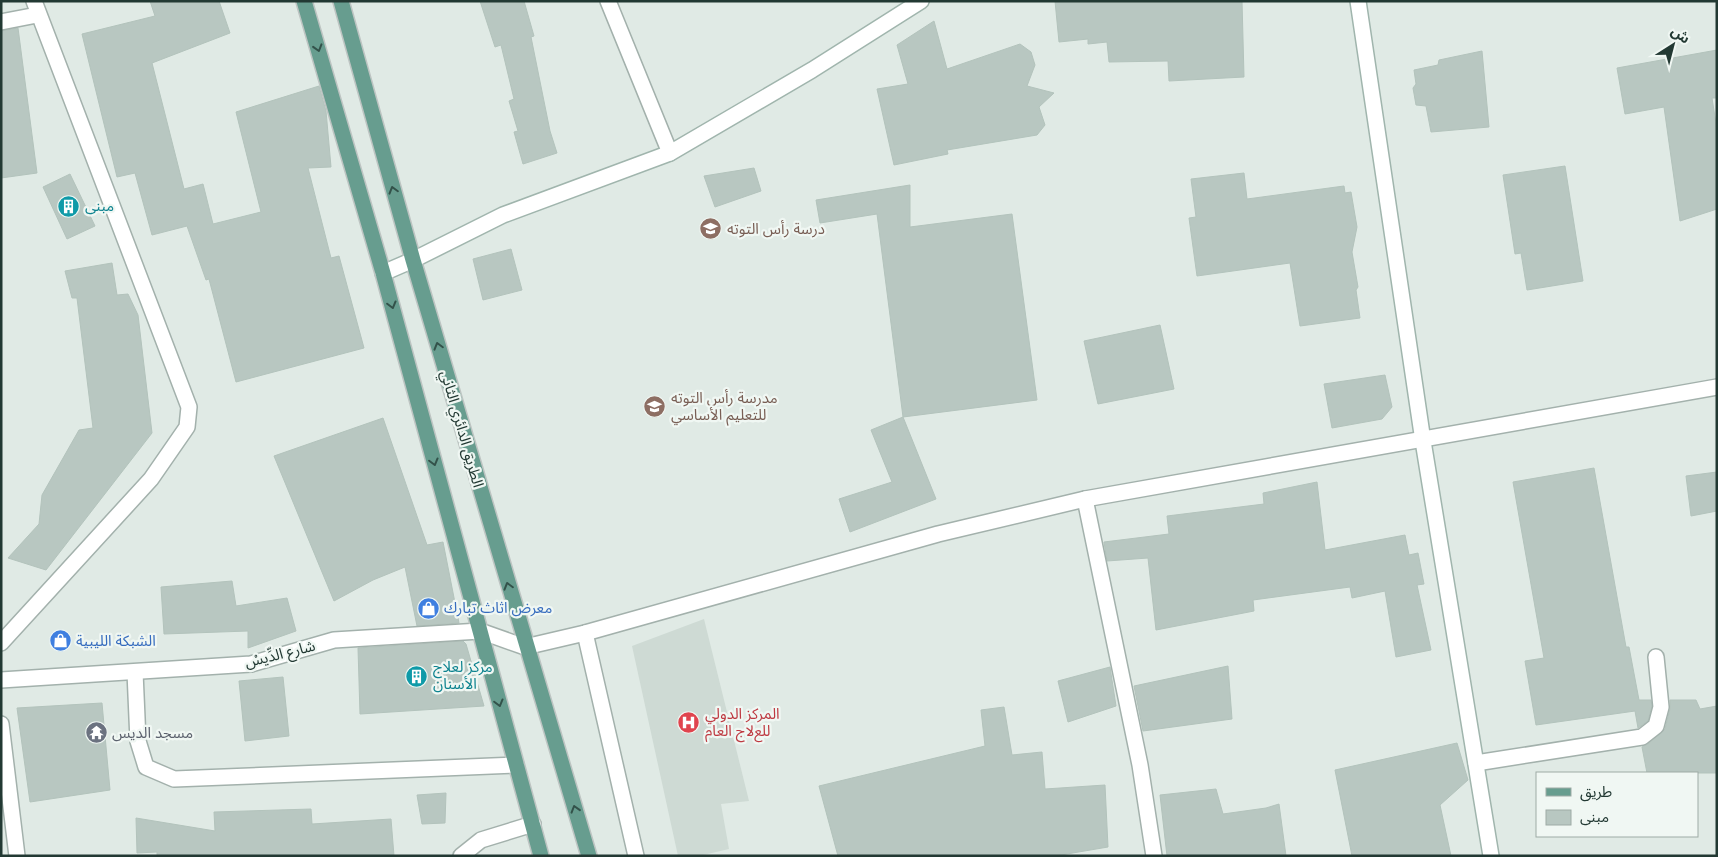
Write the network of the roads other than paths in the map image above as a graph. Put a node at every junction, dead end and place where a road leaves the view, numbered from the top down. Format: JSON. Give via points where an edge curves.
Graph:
{"nodes":[{"id":1,"x":304,"y":1,"type":"edge"},
{"id":2,"x":341,"y":1,"type":"edge"},
{"id":3,"x":608,"y":1,"type":"edge"},
{"id":4,"x":921,"y":1,"type":"edge"},
{"id":5,"x":1358,"y":1,"type":"edge"},
{"id":6,"x":35,"y":8,"type":"edge"},
{"id":7,"x":1,"y":22,"type":"edge"},
{"id":8,"x":670,"y":153,"type":"junction"},
{"id":9,"x":413,"y":260,"type":"junction"},
{"id":10,"x":383,"y":272,"type":"junction"},
{"id":11,"x":1717,"y":387,"type":"edge"},
{"id":12,"x":1423,"y":441,"type":"junction"},
{"id":13,"x":1085,"y":499,"type":"junction"},
{"id":14,"x":480,"y":631,"type":"junction"},
{"id":15,"x":585,"y":633,"type":"junction"},
{"id":16,"x":1,"y":643,"type":"edge"},
{"id":17,"x":525,"y":647,"type":"junction"},
{"id":18,"x":1656,"y":657,"type":"dead end"},
{"id":19,"x":135,"y":672,"type":"junction"},
{"id":20,"x":1,"y":680,"type":"edge"},
{"id":21,"x":1,"y":724,"type":"edge"},
{"id":22,"x":1476,"y":763,"type":"junction"},
{"id":23,"x":516,"y":764,"type":"junction"},
{"id":24,"x":533,"y":824,"type":"junction"},
{"id":25,"x":17,"y":856,"type":"edge"},
{"id":26,"x":461,"y":856,"type":"edge"},
{"id":27,"x":541,"y":856,"type":"edge"},
{"id":28,"x":589,"y":856,"type":"edge"},
{"id":29,"x":636,"y":856,"type":"edge"},
{"id":30,"x":1154,"y":856,"type":"edge"},
{"id":31,"x":1491,"y":856,"type":"edge"}],
"edges":[{"from":1,"to":10,"type":"main road","one_way":true},
{"from":9,"to":2,"type":"main road","name":"الطريق الدائري الثاني","one_way":true},
{"from":3,"to":8,"type":"street"},
{"from":4,"to":8,"type":"street","via":[[812,70]]},
{"from":5,"to":12,"type":"street"},
{"from":6,"to":7,"type":"street"},
{"from":6,"to":16,"type":"street","via":[[89,140],[189,407],[189,418],[187,427],[150,479]]},
{"from":8,"to":9,"type":"street","via":[[504,215]]},
{"from":9,"to":10,"type":"street"},
{"from":17,"to":9,"type":"main road","name":"الطريق الدائري الثاني","one_way":true},
{"from":10,"to":14,"type":"main road","one_way":true},
{"from":11,"to":12,"type":"street"},
{"from":12,"to":13,"type":"street"},
{"from":12,"to":22,"type":"street"},
{"from":13,"to":15,"type":"street","via":[[938,534]]},
{"from":13,"to":30,"type":"street","via":[[1140,765]]},
{"from":14,"to":17,"type":"street","name":"شارع الدِّيسْ"},
{"from":14,"to":19,"type":"street","name":"شارع الدِّيسْ","via":[[334,640],[251,664]]},
{"from":14,"to":23,"type":"main road","one_way":true},
{"from":15,"to":17,"type":"street"},
{"from":15,"to":29,"type":"street"},
{"from":28,"to":17,"type":"main road","name":"الطريق الدائري الثاني","one_way":true},
{"from":18,"to":22,"type":"street","via":[[1661,707],[1656,726],[1642,737]]},
{"from":19,"to":20,"type":"street","name":"شارع الدِّيسْ"},
{"from":19,"to":23,"type":"street","via":[[138,741],[146,767],[174,779]]},
{"from":21,"to":25,"type":"street"},
{"from":22,"to":31,"type":"street"},
{"from":23,"to":24,"type":"main road"},
{"from":24,"to":26,"type":"street","via":[[481,840]]},
{"from":24,"to":27,"type":"main road"}]}
